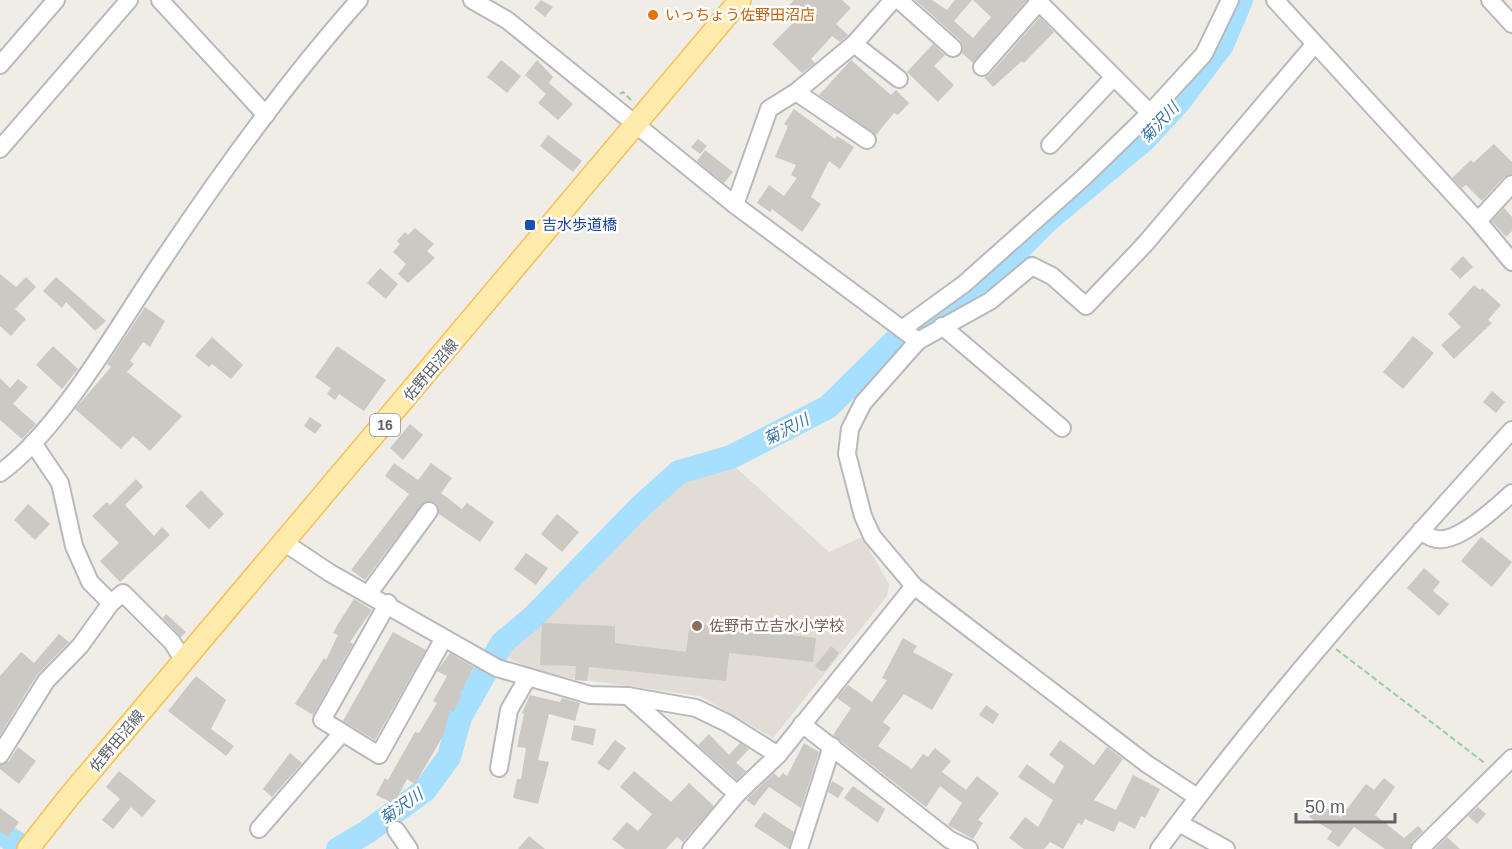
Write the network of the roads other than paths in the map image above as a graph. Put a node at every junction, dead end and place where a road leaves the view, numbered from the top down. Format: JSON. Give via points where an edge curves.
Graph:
{"nodes":[{"id":1,"x":57,"y":0,"type":"edge"},
{"id":2,"x":160,"y":0,"type":"edge"},
{"id":3,"x":359,"y":0,"type":"edge"},
{"id":4,"x":472,"y":0,"type":"edge"},
{"id":5,"x":741,"y":0,"type":"edge"},
{"id":6,"x":893,"y":0,"type":"edge"},
{"id":7,"x":899,"y":0,"type":"edge"},
{"id":8,"x":1230,"y":0,"type":"edge"},
{"id":9,"x":1275,"y":0,"type":"edge"},
{"id":10,"x":1490,"y":0,"type":"edge"},
{"id":11,"x":1038,"y":1,"type":"edge"},
{"id":12,"x":125,"y":2,"type":"edge"},
{"id":13,"x":1512,"y":24,"type":"edge"},
{"id":14,"x":854,"y":44,"type":"junction"},
{"id":15,"x":1314,"y":45,"type":"junction"},
{"id":16,"x":953,"y":48,"type":"dead end"},
{"id":17,"x":0,"y":65,"type":"edge"},
{"id":18,"x":982,"y":67,"type":"dead end"},
{"id":19,"x":1114,"y":77,"type":"junction"},
{"id":20,"x":899,"y":79,"type":"dead end"},
{"id":21,"x":796,"y":92,"type":"junction"},
{"id":22,"x":1150,"y":113,"type":"junction"},
{"id":23,"x":266,"y":115,"type":"junction"},
{"id":24,"x":638,"y":124,"type":"junction"},
{"id":25,"x":867,"y":140,"type":"dead end"},
{"id":26,"x":1050,"y":145,"type":"dead end"},
{"id":27,"x":0,"y":149,"type":"edge"},
{"id":28,"x":1512,"y":184,"type":"edge"},
{"id":29,"x":735,"y":205,"type":"junction"},
{"id":30,"x":1478,"y":221,"type":"junction"},
{"id":31,"x":1512,"y":262,"type":"edge"},
{"id":32,"x":942,"y":326,"type":"junction"},
{"id":33,"x":902,"y":329,"type":"junction"},
{"id":34,"x":918,"y":341,"type":"junction"},
{"id":35,"x":1062,"y":428,"type":"dead end"},
{"id":36,"x":1512,"y":430,"type":"edge"},
{"id":37,"x":33,"y":443,"type":"junction"},
{"id":38,"x":0,"y":473,"type":"edge"},
{"id":39,"x":1512,"y":493,"type":"edge"},
{"id":40,"x":429,"y":511,"type":"dead end"},
{"id":41,"x":1421,"y":530,"type":"junction"},
{"id":42,"x":285,"y":543,"type":"junction"},
{"id":43,"x":914,"y":586,"type":"junction"},
{"id":44,"x":369,"y":593,"type":"junction"},
{"id":45,"x":111,"y":603,"type":"junction"},
{"id":46,"x":388,"y":603,"type":"junction"},
{"id":47,"x":444,"y":638,"type":"junction"},
{"id":48,"x":184,"y":661,"type":"junction"},
{"id":49,"x":528,"y":677,"type":"junction"},
{"id":50,"x":628,"y":696,"type":"junction"},
{"id":51,"x":802,"y":724,"type":"junction"},
{"id":52,"x":342,"y":733,"type":"junction"},
{"id":53,"x":832,"y":746,"type":"junction"},
{"id":54,"x":0,"y":755,"type":"edge"},
{"id":55,"x":777,"y":755,"type":"junction"},
{"id":56,"x":1507,"y":767,"type":"edge"},
{"id":57,"x":499,"y":768,"type":"dead end"},
{"id":58,"x":737,"y":794,"type":"junction"},
{"id":59,"x":1197,"y":797,"type":"junction"},
{"id":60,"x":1179,"y":822,"type":"junction"},
{"id":61,"x":259,"y":829,"type":"dead end"},
{"id":62,"x":396,"y":830,"type":"dead end"},
{"id":63,"x":28,"y":849,"type":"edge"},
{"id":64,"x":409,"y":849,"type":"edge"},
{"id":65,"x":691,"y":849,"type":"edge"},
{"id":66,"x":799,"y":849,"type":"edge"},
{"id":67,"x":969,"y":849,"type":"edge"},
{"id":68,"x":1159,"y":849,"type":"edge"},
{"id":69,"x":1226,"y":849,"type":"edge"},
{"id":70,"x":1420,"y":849,"type":"edge"}],
"edges":[{"from":1,"to":17,"type":"street"},
{"from":2,"to":23,"type":"street"},
{"from":3,"to":23,"type":"street","via":[[334,26]]},
{"from":4,"to":24,"type":"street","via":[[507,20]]},
{"from":5,"to":24,"type":"main road","name":"佐野田沼線","number":"16"},
{"from":6,"to":14,"type":"street"},
{"from":7,"to":16,"type":"street"},
{"from":8,"to":22,"type":"street","via":[[1204,54]]},
{"from":9,"to":15,"type":"street"},
{"from":10,"to":13,"type":"street"},
{"from":11,"to":18,"type":"street"},
{"from":11,"to":19,"type":"street"},
{"from":12,"to":27,"type":"street"},
{"from":14,"to":20,"type":"street"},
{"from":14,"to":21,"type":"street"},
{"from":15,"to":30,"type":"street"},
{"from":15,"to":32,"type":"street","via":[[1145,244],[1086,306],[1052,276],[1032,266],[990,301]]},
{"from":19,"to":22,"type":"street"},
{"from":19,"to":26,"type":"street"},
{"from":21,"to":25,"type":"street"},
{"from":21,"to":29,"type":"street","via":[[769,109]]},
{"from":22,"to":33,"type":"street","via":[[964,284]]},
{"from":23,"to":37,"type":"street"},
{"from":24,"to":29,"type":"street"},
{"from":24,"to":42,"type":"main road","name":"佐野田沼線","number":"16"},
{"from":28,"to":30,"type":"street"},
{"from":29,"to":33,"type":"street"},
{"from":30,"to":31,"type":"street"},
{"from":32,"to":34,"type":"street"},
{"from":32,"to":35,"type":"street"},
{"from":33,"to":34,"type":"street"},
{"from":34,"to":43,"type":"street","via":[[863,403],[850,429],[847,454],[872,536]]},
{"from":36,"to":41,"type":"street"},
{"from":37,"to":38,"type":"street"},
{"from":37,"to":45,"type":"street","via":[[60,483],[74,546],[90,582]]},
{"from":39,"to":41,"type":"street","via":[[1450,538],[1433,538]]},
{"from":40,"to":44,"type":"street"},
{"from":41,"to":59,"type":"street"},
{"from":42,"to":44,"type":"street"},
{"from":42,"to":48,"type":"main road","name":"佐野田沼線","number":"16"},
{"from":43,"to":51,"type":"street"},
{"from":43,"to":59,"type":"street","via":[[1147,764]]},
{"from":44,"to":46,"type":"street"},
{"from":45,"to":48,"type":"street","via":[[123,593],[172,642]]},
{"from":45,"to":54,"type":"street","via":[[80,646],[46,681]]},
{"from":46,"to":47,"type":"street"},
{"from":46,"to":52,"type":"street","via":[[321,720]]},
{"from":47,"to":49,"type":"street","via":[[497,668]]},
{"from":47,"to":52,"type":"street","via":[[380,755]]},
{"from":48,"to":63,"type":"main road","name":"佐野田沼線","number":"16"},
{"from":49,"to":50,"type":"street","via":[[590,695]]},
{"from":49,"to":57,"type":"street","via":[[509,710]]},
{"from":50,"to":55,"type":"street","via":[[696,708]]},
{"from":50,"to":58,"type":"street"},
{"from":51,"to":53,"type":"street"},
{"from":51,"to":55,"type":"street"},
{"from":52,"to":61,"type":"street"},
{"from":53,"to":66,"type":"street"},
{"from":53,"to":67,"type":"street","via":[[950,840]]},
{"from":55,"to":58,"type":"street"},
{"from":56,"to":70,"type":"street"},
{"from":58,"to":65,"type":"street"},
{"from":59,"to":60,"type":"street"},
{"from":60,"to":68,"type":"street"},
{"from":60,"to":69,"type":"street"},
{"from":62,"to":64,"type":"street"}]}
